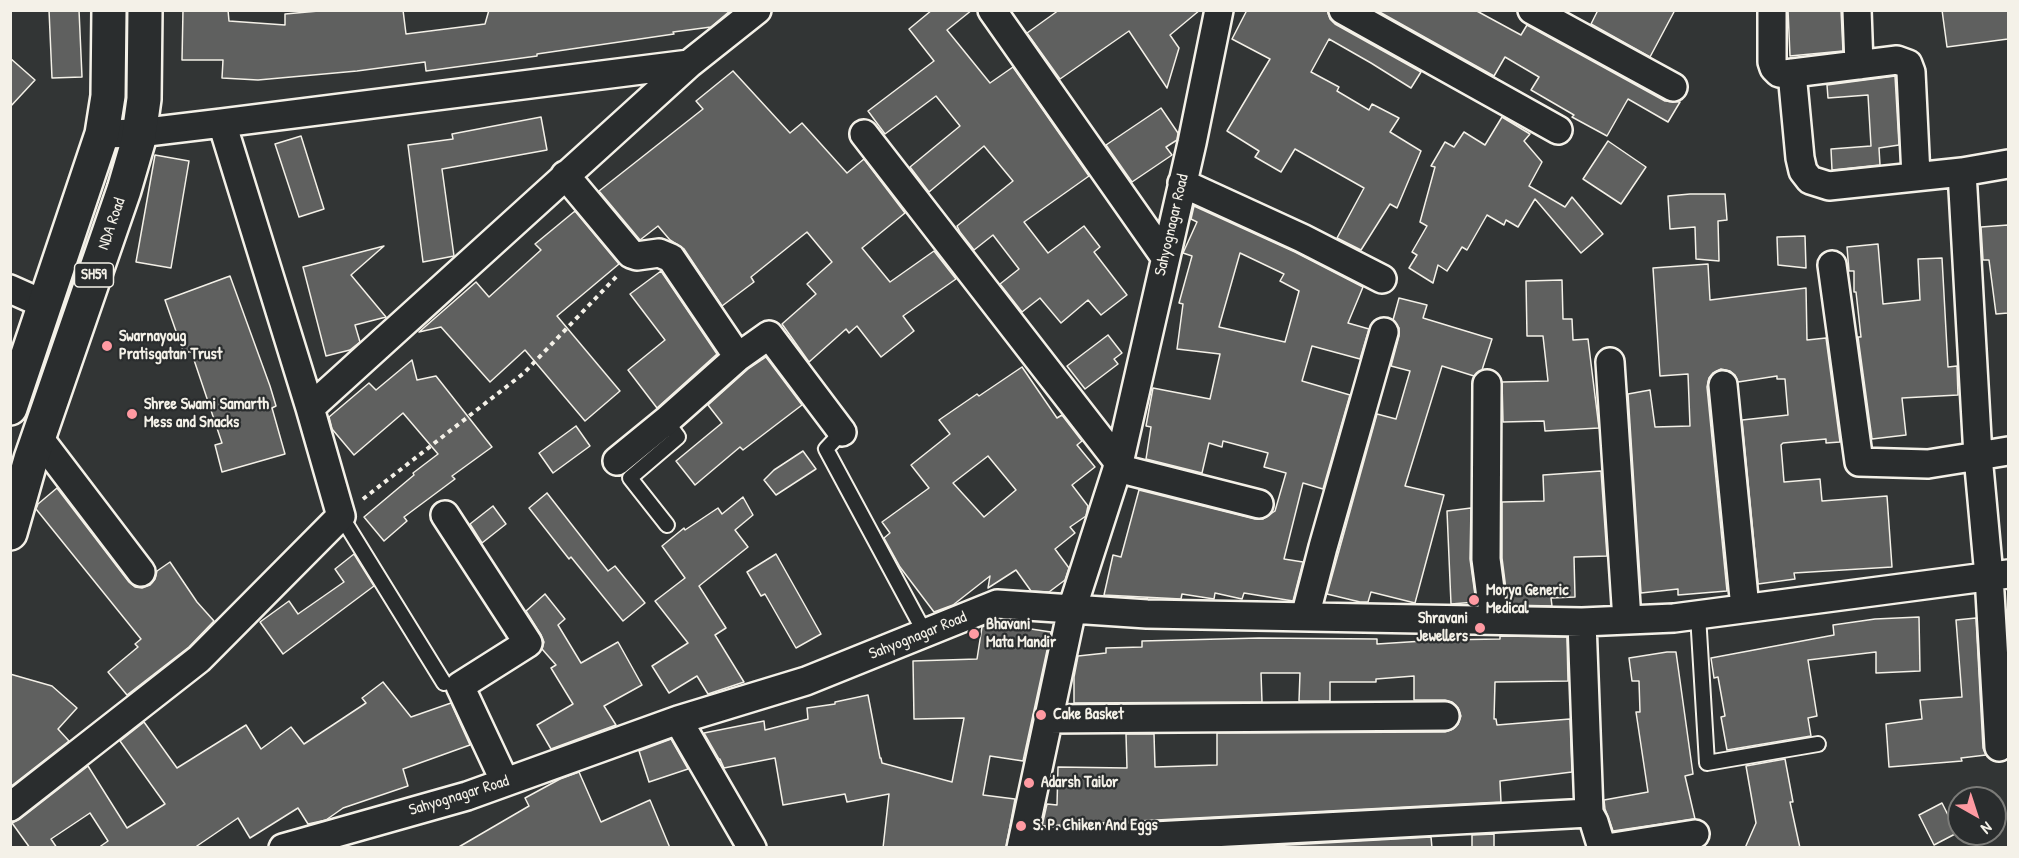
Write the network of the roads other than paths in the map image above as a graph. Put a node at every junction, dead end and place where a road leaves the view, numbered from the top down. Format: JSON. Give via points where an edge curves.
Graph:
{"nodes":[{"id":1,"x":109,"y":10,"type":"edge"},
{"id":2,"x":145,"y":10,"type":"edge"},
{"id":3,"x":757,"y":10,"type":"edge"},
{"id":4,"x":992,"y":10,"type":"edge"},
{"id":5,"x":1219,"y":10,"type":"edge"},
{"id":6,"x":1343,"y":10,"type":"edge"},
{"id":7,"x":1532,"y":10,"type":"edge"},
{"id":8,"x":1772,"y":10,"type":"edge"},
{"id":9,"x":1857,"y":10,"type":"edge"},
{"id":10,"x":689,"y":64,"type":"junction"},
{"id":11,"x":1859,"y":64,"type":"junction"},
{"id":12,"x":1792,"y":73,"type":"junction"},
{"id":13,"x":1673,"y":87,"type":"dead end"},
{"id":14,"x":222,"y":123,"type":"junction"},
{"id":15,"x":1558,"y":130,"type":"dead end"},
{"id":16,"x":139,"y":133,"type":"junction"},
{"id":17,"x":864,"y":134,"type":"dead end"},
{"id":18,"x":102,"y":135,"type":"junction"},
{"id":19,"x":2008,"y":164,"type":"edge"},
{"id":20,"x":1962,"y":172,"type":"junction"},
{"id":21,"x":565,"y":175,"type":"junction"},
{"id":22,"x":1916,"y":176,"type":"junction"},
{"id":23,"x":1182,"y":183,"type":"junction"},
{"id":24,"x":1165,"y":257,"type":"junction"},
{"id":25,"x":1832,"y":265,"type":"dead end"},
{"id":26,"x":1382,"y":279,"type":"dead end"},
{"id":27,"x":10,"y":289,"type":"edge"},
{"id":28,"x":46,"y":305,"type":"junction"},
{"id":29,"x":1384,"y":332,"type":"dead end"},
{"id":30,"x":738,"y":357,"type":"junction"},
{"id":31,"x":1610,"y":362,"type":"dead end"},
{"id":32,"x":1486,"y":384,"type":"dead end"},
{"id":33,"x":1723,"y":385,"type":"dead end"},
{"id":34,"x":10,"y":408,"type":"edge"},
{"id":35,"x":310,"y":408,"type":"junction"},
{"id":36,"x":666,"y":421,"type":"junction"},
{"id":37,"x":842,"y":432,"type":"joint"},
{"id":38,"x":39,"y":438,"type":"junction"},
{"id":39,"x":2008,"y":452,"type":"edge"},
{"id":40,"x":1978,"y":456,"type":"junction"},
{"id":41,"x":616,"y":461,"type":"dead end"},
{"id":42,"x":1118,"y":466,"type":"junction"},
{"id":43,"x":1259,"y":504,"type":"dead end"},
{"id":44,"x":445,"y":514,"type":"dead end"},
{"id":45,"x":341,"y":516,"type":"junction"},
{"id":46,"x":667,"y":525,"type":"dead end"},
{"id":47,"x":10,"y":533,"type":"edge"},
{"id":48,"x":141,"y":572,"type":"dead end"},
{"id":49,"x":1999,"y":575,"type":"edge"},
{"id":50,"x":1745,"y":608,"type":"junction"},
{"id":51,"x":1072,"y":609,"type":"junction"},
{"id":52,"x":1698,"y":615,"type":"junction"},
{"id":53,"x":1305,"y":617,"type":"junction"},
{"id":54,"x":1494,"y":620,"type":"junction"},
{"id":55,"x":1627,"y":620,"type":"junction"},
{"id":56,"x":1582,"y":622,"type":"junction"},
{"id":57,"x":925,"y":633,"type":"junction"},
{"id":58,"x":444,"y":683,"type":"dead end"},
{"id":59,"x":1445,"y":716,"type":"dead end"},
{"id":60,"x":1048,"y":719,"type":"junction"},
{"id":61,"x":678,"y":720,"type":"junction"},
{"id":62,"x":1818,"y":744,"type":"dead end"},
{"id":63,"x":1999,"y":747,"type":"dead end"},
{"id":64,"x":505,"y":782,"type":"junction"},
{"id":65,"x":10,"y":807,"type":"edge"},
{"id":66,"x":1589,"y":813,"type":"junction"},
{"id":67,"x":1695,"y":834,"type":"dead end"},
{"id":68,"x":1021,"y":845,"type":"edge"},
{"id":69,"x":283,"y":848,"type":"edge"},
{"id":70,"x":752,"y":848,"type":"edge"},
{"id":71,"x":1602,"y":848,"type":"edge"},
{"id":72,"x":1607,"y":848,"type":"edge"}],
"edges":[{"from":1,"to":18,"type":"main road","number":"SH59","via":[[108,96]]},
{"from":2,"to":16,"type":"main road","name":"NDA Road","number":"SH59","via":[[144,99]]},
{"from":3,"to":10,"type":"street"},
{"from":4,"to":24,"type":"street"},
{"from":5,"to":23,"type":"street","name":"Sahyognagar Road"},
{"from":6,"to":15,"type":"street"},
{"from":7,"to":13,"type":"street"},
{"from":8,"to":12,"type":"street","via":[[1772,62],[1779,73]]},
{"from":9,"to":11,"type":"street"},
{"from":10,"to":14,"type":"street"},
{"from":10,"to":21,"type":"street"},
{"from":11,"to":12,"type":"street"},
{"from":11,"to":22,"type":"street","via":[[1897,60],[1908,64]]},
{"from":12,"to":22,"type":"street","via":[[1800,159],[1810,180],[1829,186]]},
{"from":14,"to":16,"type":"street"},
{"from":14,"to":35,"type":"street"},
{"from":16,"to":18,"type":"street"},
{"from":16,"to":38,"type":"main road","name":"NDA Road","number":"SH59","via":[[124,190]]},
{"from":17,"to":42,"type":"street"},
{"from":18,"to":28,"type":"main road","number":"SH59"},
{"from":19,"to":20,"type":"street"},
{"from":20,"to":22,"type":"street"},
{"from":20,"to":40,"type":"street"},
{"from":21,"to":30,"type":"street","via":[[631,254],[659,253],[671,258]]},
{"from":21,"to":35,"type":"street"},
{"from":23,"to":24,"type":"street","name":"Sahyognagar Road"},
{"from":23,"to":26,"type":"street"},
{"from":24,"to":42,"type":"street","name":"Sahyognagar Road"},
{"from":25,"to":40,"type":"street","via":[[1859,462],[1928,464]]},
{"from":27,"to":28,"type":"street"},
{"from":28,"to":34,"type":"main road","number":"SH59"},
{"from":29,"to":53,"type":"street"},
{"from":30,"to":36,"type":"street"},
{"from":30,"to":37,"type":"street","via":[[769,335]]},
{"from":31,"to":55,"type":"street"},
{"from":32,"to":54,"type":"street","via":[[1486,559]]},
{"from":33,"to":50,"type":"street"},
{"from":35,"to":45,"type":"street"},
{"from":36,"to":41,"type":"street"},
{"from":36,"to":46,"type":"lane","via":[[678,437],[630,478]]},
{"from":37,"to":57,"type":"lane","via":[[826,449]]},
{"from":38,"to":47,"type":"main road","name":"NDA Road","number":"SH59"},
{"from":38,"to":48,"type":"street"},
{"from":39,"to":40,"type":"street"},
{"from":40,"to":49,"type":"street"},
{"from":42,"to":43,"type":"street"},
{"from":42,"to":51,"type":"street","name":"Sahyognagar Road"},
{"from":44,"to":64,"type":"street","via":[[528,643],[460,686]]},
{"from":45,"to":58,"type":"lane"},
{"from":45,"to":65,"type":"street","via":[[199,659]]},
{"from":49,"to":50,"type":"street"},
{"from":49,"to":63,"type":"street"},
{"from":50,"to":52,"type":"street"},
{"from":51,"to":53,"type":"street"},
{"from":51,"to":57,"type":"street","name":"Sahyognagar Road","via":[[997,604]]},
{"from":51,"to":60,"type":"street"},
{"from":52,"to":55,"type":"street"},
{"from":52,"to":62,"type":"lane","via":[[1707,763]]},
{"from":53,"to":54,"type":"street"},
{"from":54,"to":56,"type":"street"},
{"from":55,"to":56,"type":"street"},
{"from":56,"to":66,"type":"street"},
{"from":57,"to":61,"type":"street","name":"Sahyognagar Road","via":[[806,681]]},
{"from":59,"to":60,"type":"street"},
{"from":60,"to":68,"type":"street"},
{"from":61,"to":64,"type":"street","name":"Sahyognagar Road"},
{"from":61,"to":70,"type":"street"},
{"from":64,"to":69,"type":"street","name":"Sahyognagar Road"},
{"from":66,"to":68,"type":"street"},
{"from":66,"to":71,"type":"street"},
{"from":67,"to":72,"type":"street"}]}
